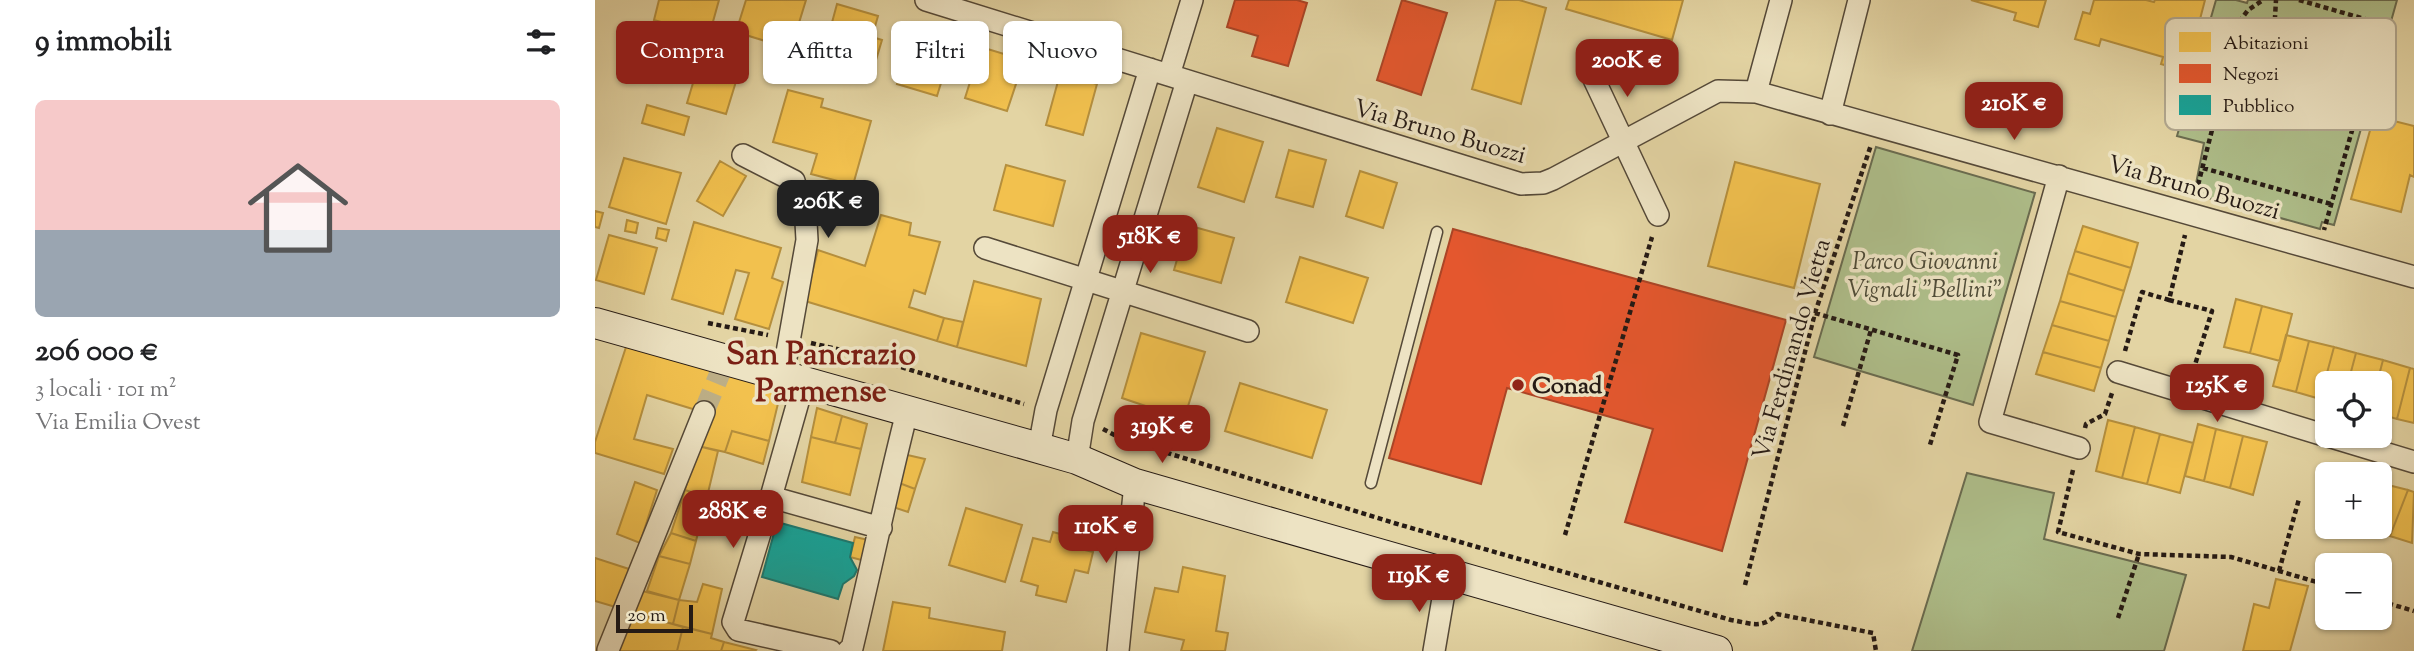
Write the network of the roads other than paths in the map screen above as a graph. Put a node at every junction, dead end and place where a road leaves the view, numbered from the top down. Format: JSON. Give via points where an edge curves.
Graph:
{"nodes":[{"id":1,"x":926,"y":0,"type":"edge"},
{"id":2,"x":1192,"y":0,"type":"edge"},
{"id":3,"x":1781,"y":0,"type":"edge"},
{"id":4,"x":1859,"y":0,"type":"edge"},
{"id":5,"x":1169,"y":75,"type":"junction"},
{"id":6,"x":1592,"y":75,"type":"dead end"},
{"id":7,"x":1756,"y":92,"type":"junction"},
{"id":8,"x":1830,"y":114,"type":"junction"},
{"id":9,"x":1625,"y":141,"type":"junction"},
{"id":10,"x":743,"y":155,"type":"dead end"},
{"id":11,"x":2059,"y":176,"type":"junction"},
{"id":12,"x":1658,"y":215,"type":"road end"},
{"id":13,"x":1437,"y":232,"type":"dead end"},
{"id":14,"x":985,"y":248,"type":"dead end"},
{"id":15,"x":2414,"y":277,"type":"edge"},
{"id":16,"x":1086,"y":280,"type":"junction"},
{"id":17,"x":1123,"y":292,"type":"junction"},
{"id":18,"x":595,"y":323,"type":"edge"},
{"id":19,"x":1248,"y":331,"type":"dead end"},
{"id":20,"x":2118,"y":372,"type":"road end"},
{"id":21,"x":794,"y":378,"type":"junction"},
{"id":22,"x":704,"y":412,"type":"tunnel mouth"},
{"id":23,"x":907,"y":412,"type":"junction"},
{"id":24,"x":2315,"y":432,"type":"edge"},
{"id":25,"x":1039,"y":448,"type":"junction"},
{"id":26,"x":2079,"y":448,"type":"road end"},
{"id":27,"x":2368,"y":448,"type":"edge"},
{"id":28,"x":1077,"y":459,"type":"junction"},
{"id":29,"x":2414,"y":462,"type":"edge"},
{"id":30,"x":1371,"y":483,"type":"dead end"},
{"id":31,"x":1135,"y":484,"type":"junction"},
{"id":32,"x":771,"y":496,"type":"junction"},
{"id":33,"x":881,"y":528,"type":"junction"},
{"id":34,"x":1447,"y":575,"type":"junction"},
{"id":35,"x":608,"y":650,"type":"edge"},
{"id":36,"x":831,"y":651,"type":"edge"},
{"id":37,"x":848,"y":651,"type":"edge"},
{"id":38,"x":1118,"y":651,"type":"edge"},
{"id":39,"x":1434,"y":651,"type":"edge"},
{"id":40,"x":1717,"y":651,"type":"edge"}],
"edges":[{"from":1,"to":5,"type":"street","name":"Via Bruno Buozzi"},
{"from":2,"to":5,"type":"street"},
{"from":3,"to":7,"type":"street"},
{"from":4,"to":8,"type":"street"},
{"from":5,"to":9,"type":"street","name":"Via Bruno Buozzi","via":[[1521,184],[1543,183]]},
{"from":5,"to":16,"type":"street"},
{"from":5,"to":17,"type":"street"},
{"from":6,"to":9,"type":"street"},
{"from":7,"to":8,"type":"street","name":"Via Bruno Buozzi"},
{"from":7,"to":9,"type":"street","name":"Via Bruno Buozzi","via":[[1718,91]]},
{"from":8,"to":11,"type":"street","name":"Via Bruno Buozzi"},
{"from":9,"to":12,"type":"street"},
{"from":10,"to":21,"type":"street","via":[[794,181],[806,222],[807,240],[789,338]]},
{"from":11,"to":15,"type":"street","name":"Via Bruno Buozzi"},
{"from":11,"to":26,"type":"street","via":[[1990,422]]},
{"from":13,"to":30,"type":"lane"},
{"from":14,"to":16,"type":"street"},
{"from":16,"to":17,"type":"street"},
{"from":16,"to":25,"type":"street"},
{"from":17,"to":19,"type":"street"},
{"from":17,"to":28,"type":"street","via":[[1083,421]]},
{"from":18,"to":21,"type":"street","via":[[723,366]]},
{"from":20,"to":24,"type":"street"},
{"from":21,"to":23,"type":"street"},
{"from":21,"to":32,"type":"street"},
{"from":22,"to":35,"type":"street"},
{"from":23,"to":25,"type":"street"},
{"from":23,"to":33,"type":"street"},
{"from":25,"to":28,"type":"street"},
{"from":27,"to":29,"type":"street"},
{"from":28,"to":31,"type":"street"},
{"from":31,"to":34,"type":"street"},
{"from":31,"to":38,"type":"street"},
{"from":32,"to":33,"type":"street"},
{"from":32,"to":36,"type":"street","via":[[733,622],[738,630]]},
{"from":33,"to":37,"type":"street"},
{"from":34,"to":39,"type":"street"},
{"from":34,"to":40,"type":"street"}]}
